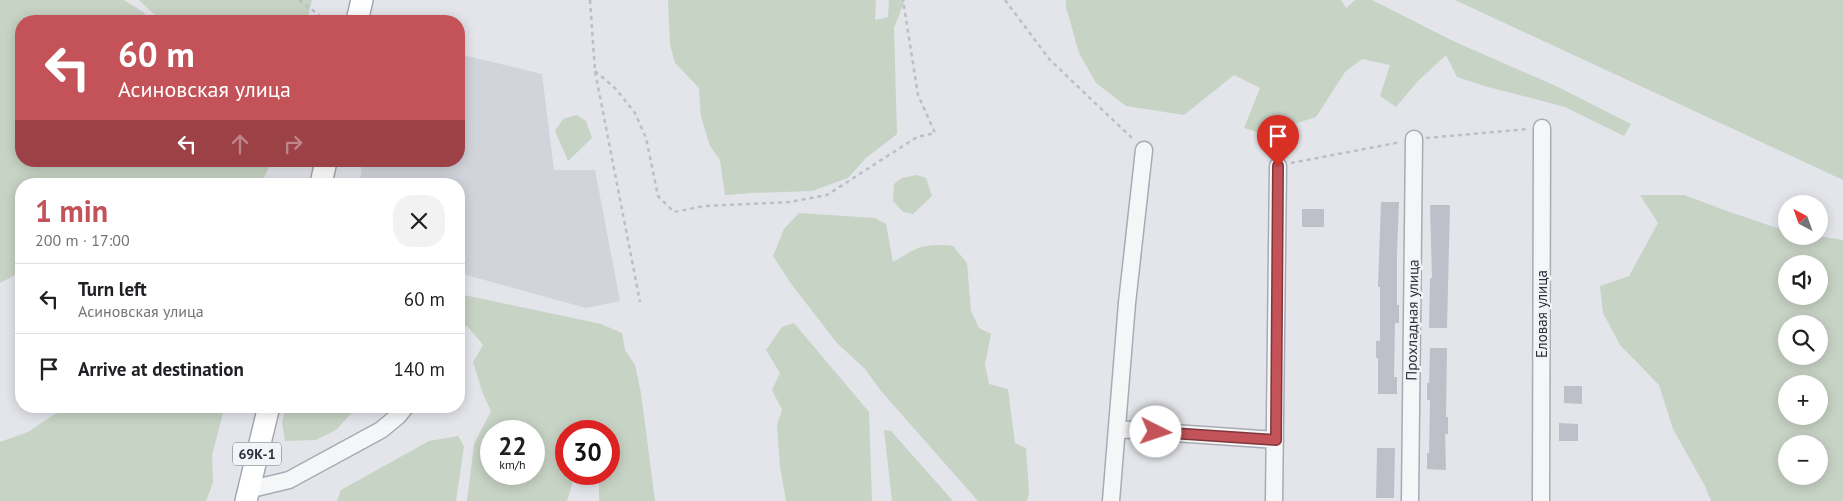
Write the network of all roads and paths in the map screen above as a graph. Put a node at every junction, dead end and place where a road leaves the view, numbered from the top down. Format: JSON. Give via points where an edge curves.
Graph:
{"nodes":[{"id":1,"x":299,"y":0,"type":"edge"},
{"id":2,"x":362,"y":0,"type":"edge"},
{"id":3,"x":590,"y":0,"type":"edge"},
{"id":4,"x":903,"y":0,"type":"edge"},
{"id":5,"x":1005,"y":0,"type":"edge"},
{"id":6,"x":319,"y":15,"type":"edge"},
{"id":7,"x":358,"y":15,"type":"edge"},
{"id":8,"x":595,"y":72,"type":"junction"},
{"id":9,"x":1542,"y":128,"type":"dead end"},
{"id":10,"x":1414,"y":139,"type":"dead end"},
{"id":11,"x":1144,"y":150,"type":"joint"},
{"id":12,"x":1278,"y":166,"type":"dead end"},
{"id":13,"x":640,"y":302,"type":"dead end"},
{"id":14,"x":267,"y":413,"type":"edge"},
{"id":15,"x":400,"y":413,"type":"edge"},
{"id":16,"x":1117,"y":429,"type":"junction"},
{"id":17,"x":1276,"y":440,"type":"junction"},
{"id":18,"x":247,"y":496,"type":"edge"},
{"id":19,"x":1111,"y":501,"type":"edge"},
{"id":20,"x":1274,"y":501,"type":"edge"},
{"id":21,"x":1410,"y":501,"type":"edge"},
{"id":22,"x":1541,"y":501,"type":"edge"}],
"edges":[{"from":1,"to":6,"type":"path"},
{"from":2,"to":7,"type":"main road"},
{"from":3,"to":8,"type":"path"},
{"from":4,"to":8,"type":"path","via":[[918,95],[935,132],[916,137],[827,195],[790,202],[705,206],[674,212],[658,196],[646,138],[635,113],[616,89]]},
{"from":5,"to":11,"type":"path","via":[[1050,60]]},
{"from":8,"to":13,"type":"path"},
{"from":9,"to":22,"type":"street","name":"Еловая улица"},
{"from":10,"to":21,"type":"street","name":"Прохладная улица"},
{"from":11,"to":16,"type":"street"},
{"from":12,"to":17,"type":"street"},
{"from":14,"to":18,"type":"main road","number":"69К-1"},
{"from":15,"to":18,"type":"street","via":[[381,430],[290,480]]},
{"from":16,"to":17,"type":"street"},
{"from":16,"to":19,"type":"street"},
{"from":17,"to":20,"type":"street"}]}
